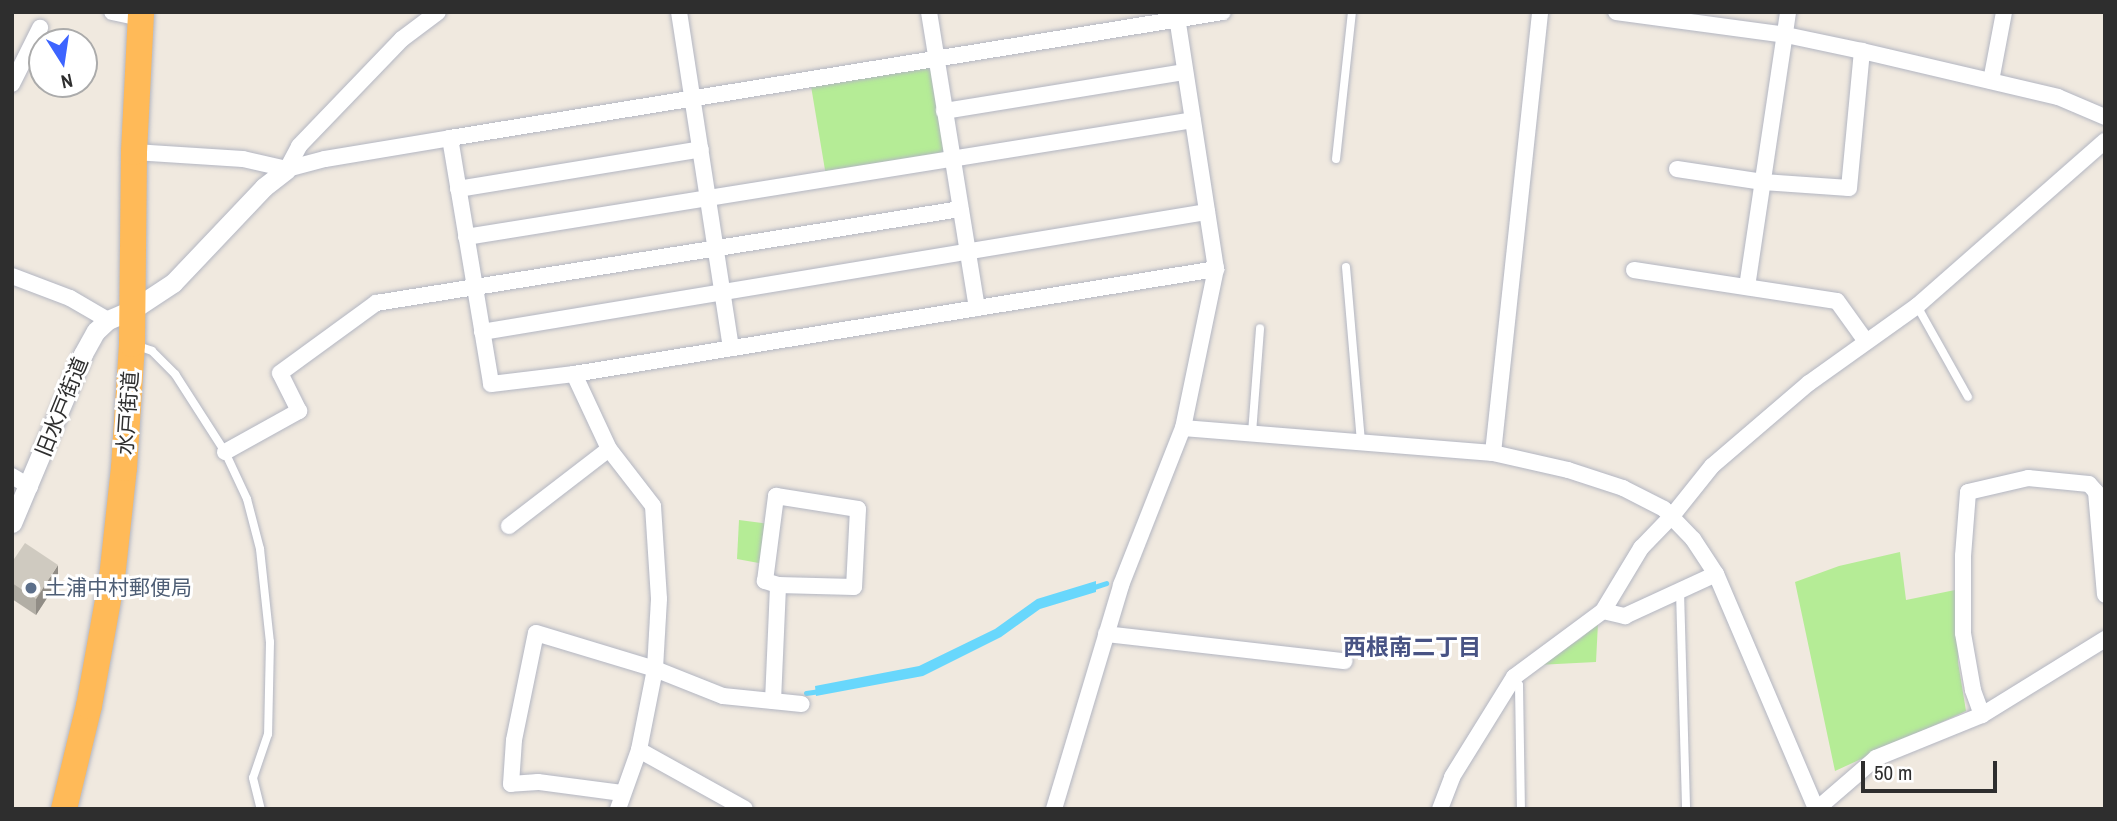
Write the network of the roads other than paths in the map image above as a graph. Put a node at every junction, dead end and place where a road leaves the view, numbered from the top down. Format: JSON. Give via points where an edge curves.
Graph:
{"nodes":[{"id":1,"x":112,"y":12,"type":"edge"},
{"id":2,"x":438,"y":12,"type":"edge"},
{"id":3,"x":679,"y":12,"type":"edge"},
{"id":4,"x":929,"y":12,"type":"edge"},
{"id":5,"x":1223,"y":12,"type":"edge"},
{"id":6,"x":1352,"y":12,"type":"edge"},
{"id":7,"x":1540,"y":12,"type":"edge"},
{"id":8,"x":1616,"y":12,"type":"edge"},
{"id":9,"x":1788,"y":12,"type":"edge"},
{"id":10,"x":2004,"y":12,"type":"edge"},
{"id":11,"x":141,"y":15,"type":"edge"},
{"id":12,"x":1673,"y":16,"type":"edge"},
{"id":13,"x":1177,"y":17,"type":"edge"},
{"id":14,"x":1786,"y":35,"type":"junction"},
{"id":15,"x":1862,"y":51,"type":"junction"},
{"id":16,"x":28,"y":52,"type":"edge"},
{"id":17,"x":936,"y":60,"type":"junction"},
{"id":18,"x":1185,"y":72,"type":"junction"},
{"id":19,"x":1991,"y":81,"type":"junction"},
{"id":20,"x":12,"y":84,"type":"edge"},
{"id":21,"x":694,"y":98,"type":"junction"},
{"id":22,"x":944,"y":110,"type":"junction"},
{"id":23,"x":2105,"y":117,"type":"edge"},
{"id":24,"x":1193,"y":120,"type":"junction"},
{"id":25,"x":450,"y":138,"type":"junction"},
{"id":26,"x":2105,"y":141,"type":"edge"},
{"id":27,"x":701,"y":149,"type":"junction"},
{"id":28,"x":134,"y":152,"type":"junction"},
{"id":29,"x":952,"y":158,"type":"junction"},
{"id":30,"x":1336,"y":159,"type":"dead end"},
{"id":31,"x":287,"y":169,"type":"junction"},
{"id":32,"x":1677,"y":169,"type":"dead end"},
{"id":33,"x":1763,"y":182,"type":"junction"},
{"id":34,"x":458,"y":190,"type":"junction"},
{"id":35,"x":709,"y":198,"type":"junction"},
{"id":36,"x":960,"y":209,"type":"junction"},
{"id":37,"x":1207,"y":212,"type":"junction"},
{"id":38,"x":466,"y":237,"type":"junction"},
{"id":39,"x":716,"y":247,"type":"junction"},
{"id":40,"x":967,"y":252,"type":"junction"},
{"id":41,"x":1346,"y":267,"type":"dead end"},
{"id":42,"x":1216,"y":269,"type":"junction"},
{"id":43,"x":1634,"y":270,"type":"dead end"},
{"id":44,"x":12,"y":276,"type":"edge"},
{"id":45,"x":473,"y":285,"type":"junction"},
{"id":46,"x":1746,"y":288,"type":"junction"},
{"id":47,"x":722,"y":292,"type":"junction"},
{"id":48,"x":1917,"y":306,"type":"junction"},
{"id":49,"x":977,"y":308,"type":"junction"},
{"id":50,"x":120,"y":315,"type":"junction"},
{"id":51,"x":1260,"y":328,"type":"dead end"},
{"id":52,"x":482,"y":332,"type":"junction"},
{"id":53,"x":1865,"y":340,"type":"junction"},
{"id":54,"x":132,"y":344,"type":"junction"},
{"id":55,"x":731,"y":348,"type":"junction"},
{"id":56,"x":574,"y":374,"type":"junction"},
{"id":57,"x":1968,"y":397,"type":"dead end"},
{"id":58,"x":1183,"y":428,"type":"junction"},
{"id":59,"x":1252,"y":433,"type":"junction"},
{"id":60,"x":1361,"y":442,"type":"junction"},
{"id":61,"x":609,"y":449,"type":"junction"},
{"id":62,"x":225,"y":452,"type":"junction"},
{"id":63,"x":1493,"y":453,"type":"junction"},
{"id":64,"x":12,"y":477,"type":"edge"},
{"id":65,"x":30,"y":487,"type":"junction"},
{"id":66,"x":1672,"y":516,"type":"junction"},
{"id":67,"x":12,"y":523,"type":"edge"},
{"id":68,"x":509,"y":526,"type":"dead end"},
{"id":69,"x":1716,"y":574,"type":"junction"},
{"id":70,"x":778,"y":585,"type":"junction"},
{"id":71,"x":1680,"y":590,"type":"junction"},
{"id":72,"x":2105,"y":595,"type":"edge"},
{"id":73,"x":1603,"y":611,"type":"junction"},
{"id":74,"x":1107,"y":634,"type":"junction"},
{"id":75,"x":2105,"y":639,"type":"edge"},
{"id":76,"x":1344,"y":661,"type":"dead end"},
{"id":77,"x":655,"y":669,"type":"junction"},
{"id":78,"x":1514,"y":677,"type":"junction"},
{"id":79,"x":773,"y":701,"type":"junction"},
{"id":80,"x":802,"y":704,"type":"dead end"},
{"id":81,"x":1982,"y":716,"type":"junction"},
{"id":82,"x":639,"y":750,"type":"junction"},
{"id":83,"x":620,"y":801,"type":"edge"},
{"id":84,"x":64,"y":809,"type":"edge"},
{"id":85,"x":261,"y":809,"type":"edge"},
{"id":86,"x":745,"y":809,"type":"edge"},
{"id":87,"x":1054,"y":809,"type":"edge"},
{"id":88,"x":1440,"y":809,"type":"edge"},
{"id":89,"x":1521,"y":809,"type":"edge"},
{"id":90,"x":1686,"y":809,"type":"edge"},
{"id":91,"x":1816,"y":809,"type":"edge"}],
"edges":[{"from":1,"to":11,"type":"street"},
{"from":2,"to":31,"type":"street","via":[[402,39],[299,146]]},
{"from":3,"to":21,"type":"street"},
{"from":4,"to":17,"type":"street"},
{"from":5,"to":13,"type":"street"},
{"from":6,"to":30,"type":"lane"},
{"from":7,"to":63,"type":"street"},
{"from":8,"to":12,"type":"street"},
{"from":9,"to":14,"type":"street"},
{"from":10,"to":19,"type":"street"},
{"from":11,"to":28,"type":"highway","name":"水戸街道"},
{"from":12,"to":14,"type":"street"},
{"from":13,"to":17,"type":"street"},
{"from":13,"to":18,"type":"street"},
{"from":14,"to":15,"type":"street"},
{"from":14,"to":33,"type":"street"},
{"from":15,"to":19,"type":"street"},
{"from":15,"to":33,"type":"street","via":[[1849,188]]},
{"from":16,"to":20,"type":"street"},
{"from":17,"to":21,"type":"street"},
{"from":17,"to":22,"type":"street"},
{"from":18,"to":22,"type":"street"},
{"from":18,"to":24,"type":"street"},
{"from":19,"to":23,"type":"street","via":[[2058,97]]},
{"from":21,"to":25,"type":"street"},
{"from":21,"to":27,"type":"street"},
{"from":22,"to":29,"type":"street"},
{"from":24,"to":29,"type":"street"},
{"from":24,"to":37,"type":"street"},
{"from":25,"to":31,"type":"street"},
{"from":25,"to":34,"type":"street"},
{"from":26,"to":48,"type":"street"},
{"from":27,"to":34,"type":"street"},
{"from":27,"to":35,"type":"street"},
{"from":28,"to":31,"type":"street","via":[[243,159]]},
{"from":28,"to":50,"type":"highway","name":"水戸街道"},
{"from":29,"to":35,"type":"street"},
{"from":29,"to":36,"type":"street"},
{"from":31,"to":50,"type":"street","name":"旧水戸街道","via":[[173,282]]},
{"from":32,"to":33,"type":"street"},
{"from":33,"to":46,"type":"street"},
{"from":34,"to":38,"type":"street"},
{"from":35,"to":38,"type":"street"},
{"from":35,"to":39,"type":"street"},
{"from":36,"to":39,"type":"street"},
{"from":36,"to":40,"type":"street"},
{"from":37,"to":40,"type":"street"},
{"from":37,"to":42,"type":"street"},
{"from":38,"to":45,"type":"street"},
{"from":39,"to":45,"type":"street"},
{"from":39,"to":47,"type":"street"},
{"from":40,"to":47,"type":"street"},
{"from":40,"to":49,"type":"street"},
{"from":41,"to":60,"type":"lane"},
{"from":42,"to":49,"type":"street"},
{"from":42,"to":58,"type":"street"},
{"from":43,"to":46,"type":"street"},
{"from":44,"to":50,"type":"street"},
{"from":45,"to":52,"type":"street"},
{"from":45,"to":62,"type":"street","via":[[376,303],[280,373],[299,411]]},
{"from":46,"to":53,"type":"street","via":[[1837,301]]},
{"from":47,"to":52,"type":"street"},
{"from":47,"to":55,"type":"street"},
{"from":48,"to":53,"type":"street"},
{"from":48,"to":57,"type":"lane"},
{"from":49,"to":55,"type":"street"},
{"from":50,"to":54,"type":"highway","name":"水戸街道"},
{"from":50,"to":65,"type":"street","name":"旧水戸街道","via":[[96,331],[83,354]]},
{"from":51,"to":59,"type":"lane"},
{"from":52,"to":56,"type":"street","via":[[491,384]]},
{"from":53,"to":66,"type":"street","via":[[1712,466]]},
{"from":54,"to":62,"type":"lane","via":[[152,351],[175,374]]},
{"from":54,"to":84,"type":"highway","name":"水戸街道","via":[[111,578],[89,706]]},
{"from":55,"to":56,"type":"street"},
{"from":56,"to":61,"type":"street"},
{"from":58,"to":59,"type":"street"},
{"from":58,"to":74,"type":"street","via":[[1121,585]]},
{"from":59,"to":60,"type":"street"},
{"from":60,"to":63,"type":"street"},
{"from":61,"to":68,"type":"street"},
{"from":61,"to":77,"type":"street","via":[[653,506],[659,599]]},
{"from":62,"to":85,"type":"lane","via":[[247,499],[260,549],[270,642],[268,734],[253,778]]},
{"from":63,"to":66,"type":"street","via":[[1623,488]]},
{"from":64,"to":65,"type":"street"},
{"from":65,"to":67,"type":"street","name":"旧水戸街道"},
{"from":66,"to":69,"type":"street"},
{"from":66,"to":73,"type":"street","via":[[1641,548]]},
{"from":69,"to":71,"type":"street"},
{"from":69,"to":91,"type":"street"},
{"from":70,"to":70,"type":"street","via":[[765,581],[776,496],[858,509],[854,587]]},
{"from":70,"to":79,"type":"street"},
{"from":71,"to":73,"type":"street","via":[[1625,616]]},
{"from":71,"to":90,"type":"lane"},
{"from":72,"to":81,"type":"street","via":[[2096,492],[2089,484],[2028,478],[1968,492],[1964,633]]},
{"from":73,"to":78,"type":"street"},
{"from":74,"to":76,"type":"street"},
{"from":74,"to":87,"type":"street"},
{"from":75,"to":81,"type":"street"},
{"from":77,"to":79,"type":"street","via":[[723,696]]},
{"from":77,"to":82,"type":"street"},
{"from":77,"to":83,"type":"street","via":[[536,633],[513,740],[510,784],[538,782]]},
{"from":78,"to":88,"type":"street","via":[[1452,777]]},
{"from":78,"to":89,"type":"lane","via":[[1519,685]]},
{"from":79,"to":80,"type":"street"},
{"from":81,"to":91,"type":"street","via":[[1876,758]]},
{"from":82,"to":83,"type":"street"},
{"from":82,"to":86,"type":"street"}]}
